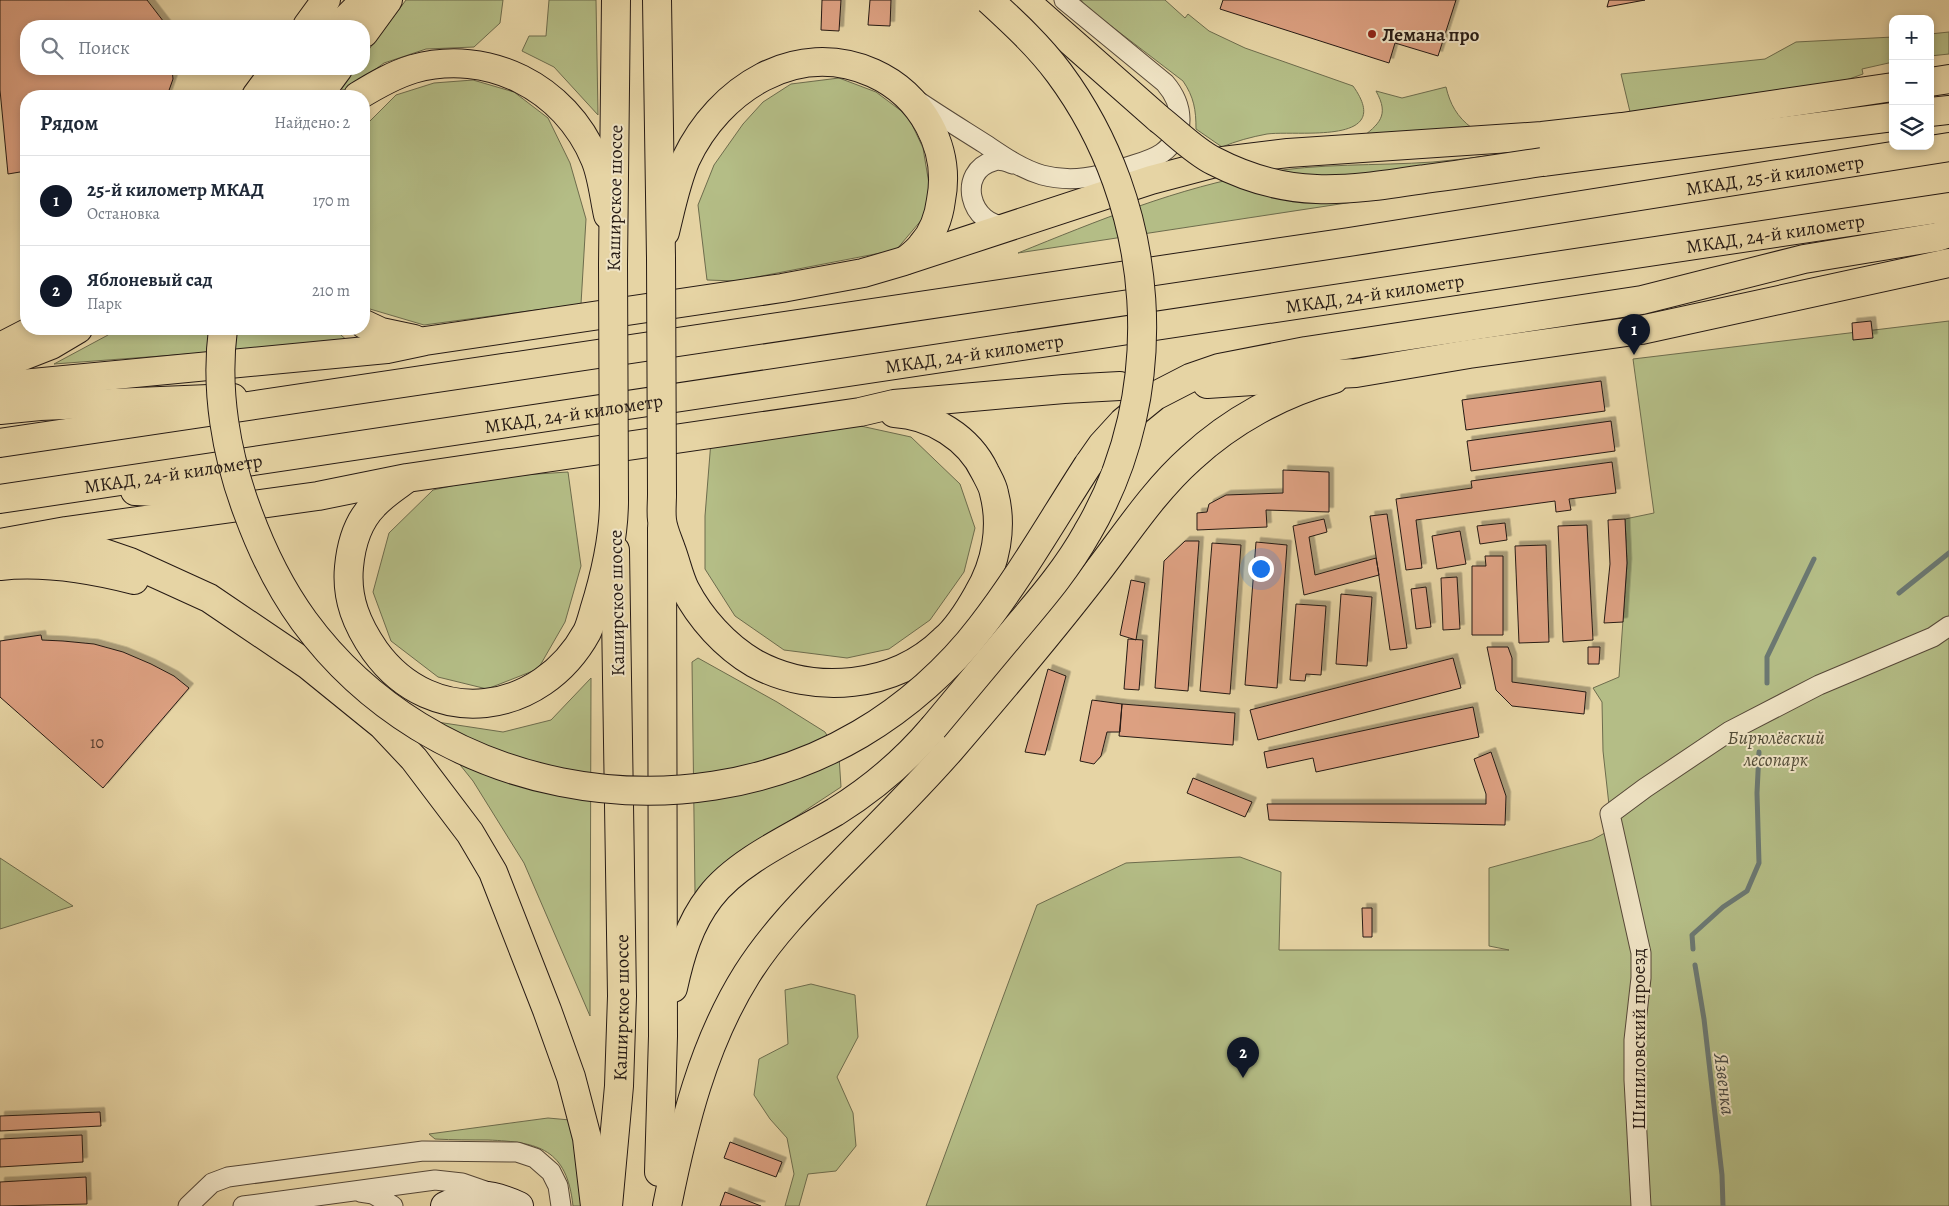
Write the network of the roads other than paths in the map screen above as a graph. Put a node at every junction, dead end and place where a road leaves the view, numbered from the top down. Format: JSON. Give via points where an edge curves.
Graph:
{"nodes":[{"id":1,"x":326,"y":0,"type":"edge"},
{"id":2,"x":365,"y":0,"type":"edge"},
{"id":3,"x":388,"y":0,"type":"edge"},
{"id":4,"x":616,"y":0,"type":"edge"},
{"id":5,"x":657,"y":0,"type":"edge"},
{"id":6,"x":989,"y":0,"type":"edge"},
{"id":7,"x":1024,"y":0,"type":"edge"},
{"id":8,"x":1064,"y":0,"type":"edge"},
{"id":9,"x":311,"y":20,"type":"edge"},
{"id":10,"x":345,"y":20,"type":"edge"},
{"id":11,"x":370,"y":25,"type":"edge"},
{"id":12,"x":272,"y":75,"type":"edge"},
{"id":13,"x":300,"y":75,"type":"edge"},
{"id":14,"x":334,"y":75,"type":"edge"},
{"id":15,"x":1949,"y":79,"type":"edge"},
{"id":16,"x":1934,"y":81,"type":"edge"},
{"id":17,"x":893,"y":86,"type":"junction"},
{"id":18,"x":1889,"y":88,"type":"edge"},
{"id":19,"x":260,"y":90,"type":"edge"},
{"id":20,"x":289,"y":90,"type":"edge"},
{"id":21,"x":322,"y":90,"type":"edge"},
{"id":22,"x":368,"y":90,"type":"edge"},
{"id":23,"x":1949,"y":110,"type":"edge"},
{"id":24,"x":1934,"y":112,"type":"edge"},
{"id":25,"x":1889,"y":118,"type":"edge"},
{"id":26,"x":1949,"y":147,"type":"edge"},
{"id":27,"x":1020,"y":166,"type":"junction"},
{"id":28,"x":1949,"y":207,"type":"edge"},
{"id":29,"x":1012,"y":226,"type":"junction"},
{"id":30,"x":1949,"y":233,"type":"edge"},
{"id":31,"x":613,"y":237,"type":"junction"},
{"id":32,"x":662,"y":250,"type":"junction"},
{"id":33,"x":904,"y":261,"type":"junction"},
{"id":34,"x":1949,"y":263,"type":"edge"},
{"id":35,"x":370,"y":327,"type":"edge"},
{"id":36,"x":23,"y":335,"type":"edge"},
{"id":37,"x":67,"y":335,"type":"edge"},
{"id":38,"x":222,"y":335,"type":"edge"},
{"id":39,"x":425,"y":341,"type":"junction"},
{"id":40,"x":0,"y":347,"type":"edge"},
{"id":41,"x":0,"y":365,"type":"edge"},
{"id":42,"x":1356,"y":373,"type":"junction"},
{"id":43,"x":1203,"y":384,"type":"dead end"},
{"id":44,"x":0,"y":386,"type":"edge"},
{"id":45,"x":1120,"y":386,"type":"dead end"},
{"id":46,"x":322,"y":395,"type":"junction"},
{"id":47,"x":0,"y":410,"type":"edge"},
{"id":48,"x":860,"y":412,"type":"junction"},
{"id":49,"x":0,"y":443,"type":"edge"},
{"id":50,"x":407,"y":478,"type":"junction"},
{"id":51,"x":376,"y":483,"type":"junction"},
{"id":52,"x":69,"y":489,"type":"junction"},
{"id":53,"x":0,"y":499,"type":"edge"},
{"id":54,"x":614,"y":508,"type":"junction"},
{"id":55,"x":662,"y":521,"type":"junction"},
{"id":56,"x":6,"y":542,"type":"edge"},
{"id":57,"x":0,"y":566,"type":"edge"},
{"id":58,"x":245,"y":620,"type":"junction"},
{"id":59,"x":1949,"y":626,"type":"edge"},
{"id":60,"x":663,"y":1036,"type":"junction"},
{"id":61,"x":354,"y":1191,"type":"junction"},
{"id":62,"x":511,"y":1202,"type":"edge"},
{"id":63,"x":188,"y":1206,"type":"edge"},
{"id":64,"x":243,"y":1206,"type":"edge"},
{"id":65,"x":393,"y":1206,"type":"edge"},
{"id":66,"x":445,"y":1206,"type":"edge"},
{"id":67,"x":561,"y":1206,"type":"edge"},
{"id":68,"x":595,"y":1206,"type":"edge"},
{"id":69,"x":608,"y":1206,"type":"edge"},
{"id":70,"x":657,"y":1206,"type":"edge"},
{"id":71,"x":667,"y":1206,"type":"edge"},
{"id":72,"x":1640,"y":1206,"type":"edge"}],
"edges":[{"from":1,"to":9,"type":"main road"},
{"from":2,"to":10,"type":"main road"},
{"from":3,"to":11,"type":"main road"},
{"from":4,"to":31,"type":"main road","name":"Каширское шоссе"},
{"from":5,"to":32,"type":"main road"},
{"from":6,"to":60,"type":"main road","bridge":true,"via":[[1022,30],[1059,72],[1087,114],[1109,157],[1130,221],[1140,277],[1142,364],[1122,456],[1088,533],[1047,592],[916,748],[866,792],[751,861],[728,877],[710,897],[686,939]]},
{"from":7,"to":25,"type":"main road","bridge":true,"via":[[1159,119],[1212,160],[1277,185],[1310,190],[1369,188],[1542,162]]},
{"from":8,"to":27,"type":"street","via":[[1165,83],[1179,105],[1179,128],[1173,142],[1162,153],[1100,176],[1073,180],[1057,178]]},
{"from":12,"to":19,"type":"main road"},
{"from":13,"to":20,"type":"main road"},
{"from":14,"to":21,"type":"main road"},
{"from":15,"to":16,"type":"main road"},
{"from":17,"to":27,"type":"street"},
{"from":17,"to":32,"type":"main road","via":[[873,73],[823,62],[787,66],[758,79],[736,94],[714,116],[686,160],[674,195]]},
{"from":17,"to":33,"type":"main road","via":[[928,122],[938,142],[943,163],[944,185],[934,227],[922,245]]},
{"from":18,"to":29,"type":"main road","via":[[1542,136],[1288,153],[1223,161],[1151,180]]},
{"from":22,"to":31,"type":"main road","via":[[414,69],[447,64],[478,66],[509,74],[539,88],[560,106],[582,134],[596,160]]},
{"from":23,"to":24,"type":"main road"},
{"from":26,"to":46,"type":"main road","name":"МКАД, 25-й километр","via":[[1350,242]]},
{"from":27,"to":29,"type":"street","via":[[994,160],[980,170],[972,186],[973,204],[983,218],[999,226]]},
{"from":28,"to":52,"type":"main road","name":"МКАД, 24-й километр"},
{"from":29,"to":33,"type":"main road"},
{"from":30,"to":38,"type":"main road","bridge":true,"via":[[1804,259],[1642,300],[1306,351],[1219,368],[1190,378],[1155,396],[1123,422],[1102,445],[980,629],[910,700],[860,734],[807,760],[748,780],[688,790],[644,792],[574,786],[520,773],[470,754],[420,727],[376,696],[339,662],[305,622],[278,581],[239,488],[226,434],[221,389]]},
{"from":31,"to":54,"type":"main road","name":"Каширское шоссе","bridge":true},
{"from":32,"to":55,"type":"main road","bridge":true},
{"from":33,"to":39,"type":"main road","via":[[782,288]]},
{"from":34,"to":42,"type":"main road","via":[[1640,330]]},
{"from":35,"to":39,"type":"main road"},
{"from":36,"to":40,"type":"main road"},
{"from":37,"to":41,"type":"main road"},
{"from":39,"to":44,"type":"main road","via":[[387,349]]},
{"from":42,"to":43,"type":"main road"},
{"from":42,"to":71,"type":"main road","via":[[1313,385],[1260,409],[1192,457],[1162,488],[1048,633],[950,749],[766,945],[728,1008],[700,1075],[680,1138]]},
{"from":45,"to":48,"type":"main road","via":[[894,404]]},
{"from":46,"to":47,"type":"main road"},
{"from":46,"to":49,"type":"main road"},
{"from":48,"to":50,"type":"main road"},
{"from":48,"to":55,"type":"main road","via":[[901,414],[930,421],[957,435],[980,461],[994,491],[999,528],[985,582],[969,610],[944,640],[914,663],[884,676],[850,682],[816,682],[754,663],[730,646],[705,619],[684,588]]},
{"from":50,"to":51,"type":"main road"},
{"from":50,"to":54,"type":"main road","via":[[373,505],[359,526],[351,552],[348,580],[352,609],[385,664],[408,684],[432,696],[462,703],[490,703],[524,694],[548,679],[571,655],[588,631],[602,585]]},
{"from":51,"to":52,"type":"main road","via":[[208,494]]},
{"from":51,"to":56,"type":"main road","via":[[318,496]]},
{"from":52,"to":53,"type":"main road","name":"МКАД, 24-й километр"},
{"from":54,"to":69,"type":"main road","name":"Каширское шоссе","via":[[622,996],[618,1103]]},
{"from":55,"to":60,"type":"main road"},
{"from":56,"to":58,"type":"main road","via":[[92,549],[130,562],[210,598]]},
{"from":57,"to":58,"type":"main road","via":[[48,565],[105,573],[148,584]]},
{"from":58,"to":68,"type":"main road","via":[[308,665],[382,725],[414,759],[470,833],[493,872],[571,1077],[588,1138]]},
{"from":59,"to":72,"type":"street","name":"Шипиловский проезд","via":[[1933,637],[1820,686],[1730,731],[1610,814],[1641,953],[1634,1040]]},
{"from":60,"to":70,"type":"main road"},
{"from":61,"to":62,"type":"street","via":[[420,1181],[451,1181]]},
{"from":61,"to":64,"type":"street"},
{"from":61,"to":65,"type":"street","via":[[373,1194]]},
{"from":62,"to":66,"type":"main road","via":[[473,1195]]},
{"from":63,"to":67,"type":"street","via":[[209,1186],[228,1177],[423,1151],[529,1155],[545,1165],[555,1178]]}]}
